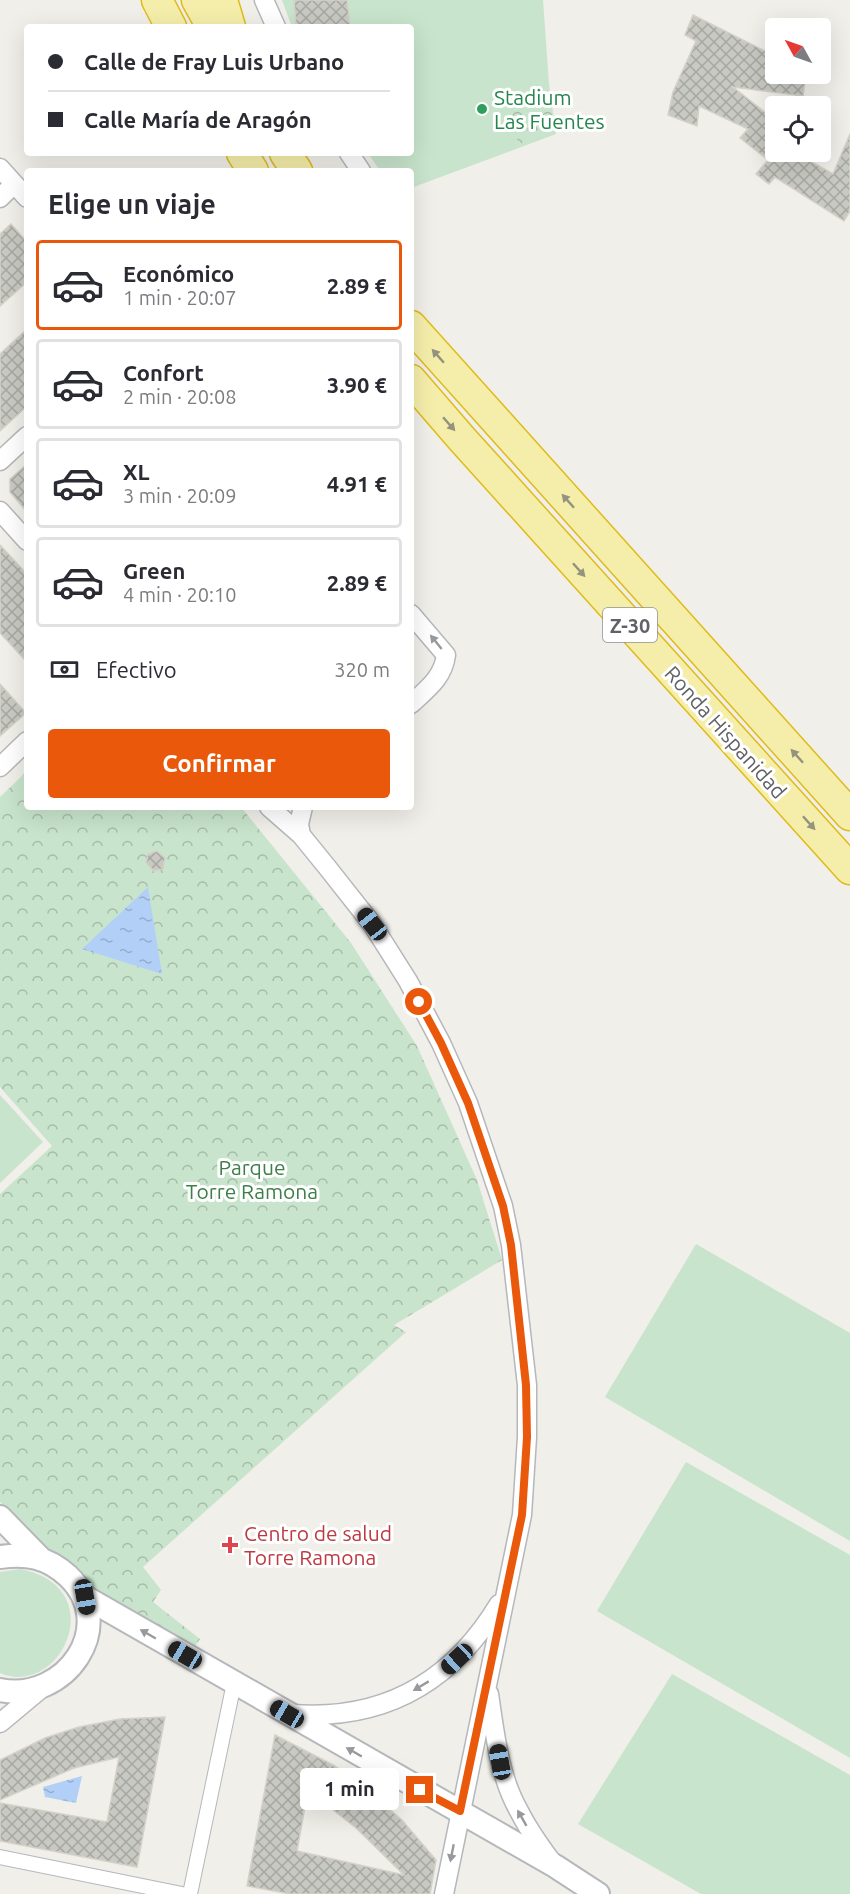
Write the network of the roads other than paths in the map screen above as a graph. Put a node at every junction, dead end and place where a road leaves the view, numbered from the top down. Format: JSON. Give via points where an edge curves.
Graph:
{"nodes":[{"id":1,"x":157,"y":0,"type":"edge"},
{"id":2,"x":197,"y":0,"type":"edge"},
{"id":3,"x":222,"y":0,"type":"edge"},
{"id":4,"x":264,"y":0,"type":"edge"},
{"id":5,"x":169,"y":24,"type":"edge"},
{"id":6,"x":210,"y":24,"type":"edge"},
{"id":7,"x":229,"y":24,"type":"edge"},
{"id":8,"x":275,"y":24,"type":"edge"},
{"id":9,"x":0,"y":168,"type":"edge"},
{"id":10,"x":14,"y":184,"type":"junction"},
{"id":11,"x":24,"y":195,"type":"edge"},
{"id":12,"x":0,"y":198,"type":"edge"},
{"id":13,"x":414,"y":329,"type":"edge"},
{"id":14,"x":414,"y":383,"type":"edge"},
{"id":15,"x":24,"y":439,"type":"edge"},
{"id":16,"x":0,"y":461,"type":"edge"},
{"id":17,"x":0,"y":512,"type":"edge"},
{"id":18,"x":24,"y":538,"type":"edge"},
{"id":19,"x":414,"y":618,"type":"edge"},
{"id":20,"x":414,"y":701,"type":"edge"},
{"id":21,"x":24,"y":744,"type":"edge"},
{"id":22,"x":0,"y":767,"type":"edge"},
{"id":23,"x":278,"y":810,"type":"edge"},
{"id":24,"x":302,"y":810,"type":"edge"},
{"id":25,"x":850,"y":815,"type":"edge"},
{"id":26,"x":301,"y":836,"type":"junction"},
{"id":27,"x":850,"y":869,"type":"edge"},
{"id":28,"x":0,"y":1517,"type":"edge"},
{"id":29,"x":0,"y":1557,"type":"edge"},
{"id":30,"x":40,"y":1558,"type":"junction"},
{"id":31,"x":510,"y":1578,"type":"junction"},
{"id":32,"x":85,"y":1597,"type":"junction"},
{"id":33,"x":487,"y":1680,"type":"junction"},
{"id":34,"x":234,"y":1683,"type":"junction"},
{"id":35,"x":43,"y":1687,"type":"junction"},
{"id":36,"x":0,"y":1690,"type":"edge"},
{"id":37,"x":287,"y":1714,"type":"junction"},
{"id":38,"x":0,"y":1723,"type":"edge"},
{"id":39,"x":460,"y":1811,"type":"junction"},
{"id":40,"x":0,"y":1857,"type":"edge"},
{"id":41,"x":555,"y":1866,"type":"junction"},
{"id":42,"x":182,"y":1894,"type":"edge"},
{"id":43,"x":190,"y":1894,"type":"edge"},
{"id":44,"x":444,"y":1894,"type":"edge"},
{"id":45,"x":598,"y":1894,"type":"edge"}],
"edges":[{"from":1,"to":5,"type":"highway"},
{"from":2,"to":6,"type":"highway"},
{"from":3,"to":7,"type":"highway"},
{"from":4,"to":8,"type":"street"},
{"from":9,"to":10,"type":"street"},
{"from":10,"to":11,"type":"street"},
{"from":10,"to":12,"type":"street"},
{"from":25,"to":13,"type":"highway","name":"Ronda Hispanidad","number":"Z-30","one_way":true},
{"from":14,"to":27,"type":"highway","name":"Ronda Hispanidad","number":"Z-30","one_way":true},
{"from":15,"to":16,"type":"street"},
{"from":17,"to":18,"type":"street"},
{"from":20,"to":19,"type":"street","one_way":true,"via":[[445,668],[446,655]]},
{"from":21,"to":22,"type":"street"},
{"from":23,"to":26,"type":"street"},
{"from":24,"to":26,"type":"street"},
{"from":26,"to":31,"type":"street","via":[[372,924],[408,981],[468,1103],[503,1206],[513,1257],[526,1385],[526,1477]]},
{"from":28,"to":30,"type":"street"},
{"from":29,"to":30,"type":"street"},
{"from":30,"to":32,"type":"street","via":[[63,1572]]},
{"from":31,"to":33,"type":"street"},
{"from":31,"to":37,"type":"street","one_way":true,"via":[[485,1627],[467,1649],[424,1685],[372,1708],[345,1714]]},
{"from":34,"to":32,"type":"street","one_way":true},
{"from":32,"to":35,"type":"street","via":[[85,1646],[60,1677]]},
{"from":33,"to":39,"type":"street"},
{"from":41,"to":33,"type":"street","one_way":true,"via":[[532,1835],[509,1788],[500,1762]]},
{"from":34,"to":37,"type":"street"},
{"from":34,"to":43,"type":"street"},
{"from":35,"to":36,"type":"street","via":[[23,1692]]},
{"from":35,"to":38,"type":"street"},
{"from":39,"to":37,"type":"street","one_way":true},
{"from":39,"to":41,"type":"street"},
{"from":39,"to":44,"type":"street","one_way":true},
{"from":40,"to":42,"type":"street"},
{"from":41,"to":45,"type":"street"}]}
